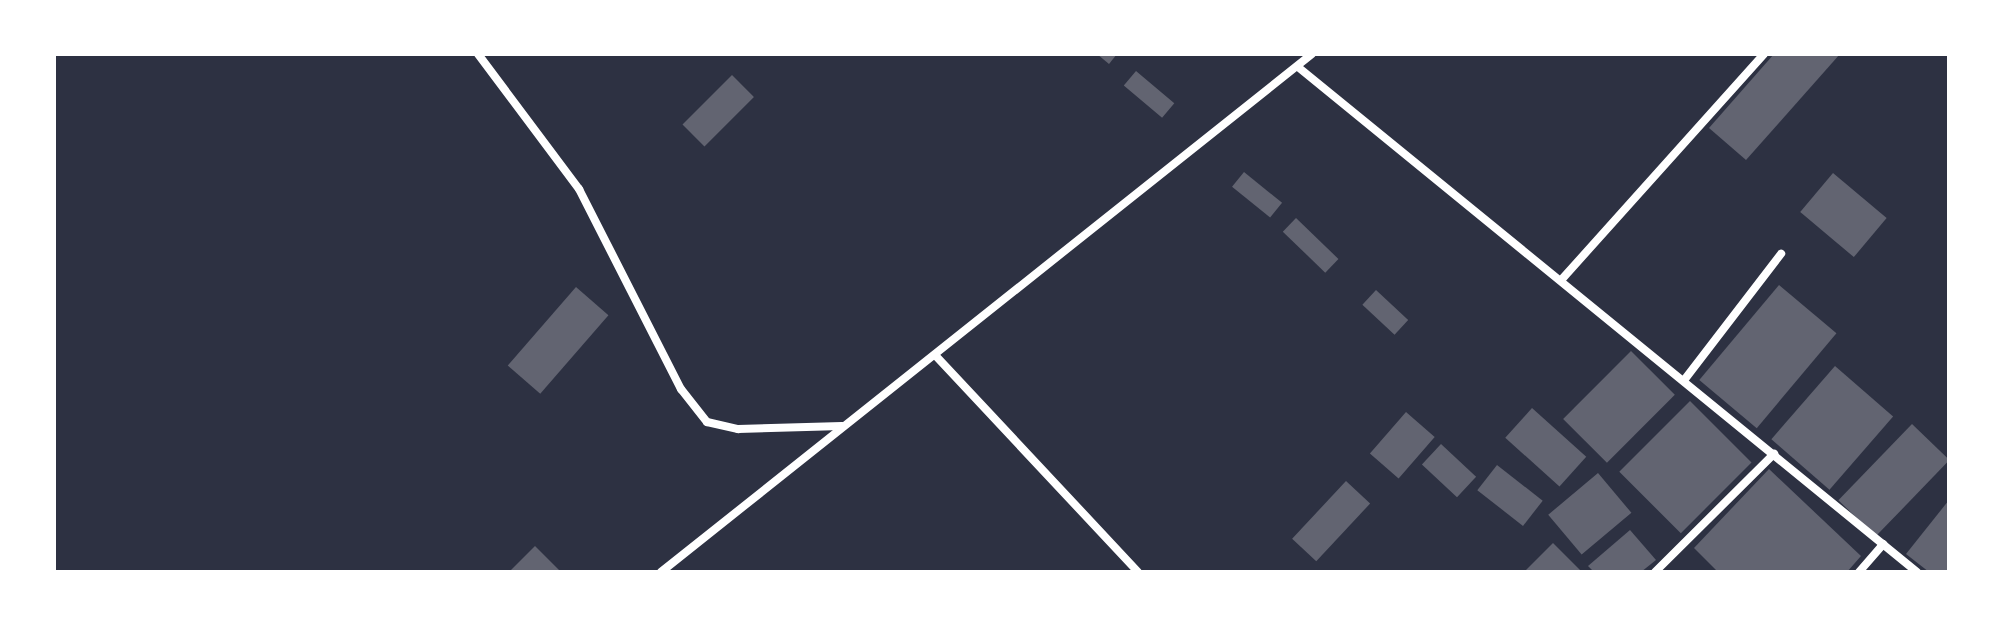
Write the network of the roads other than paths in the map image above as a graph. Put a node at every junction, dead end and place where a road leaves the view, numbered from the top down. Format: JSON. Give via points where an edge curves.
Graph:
{"nodes":[{"id":1,"x":478,"y":54,"type":"edge"},
{"id":2,"x":1312,"y":54,"type":"edge"},
{"id":3,"x":1764,"y":54,"type":"edge"},
{"id":4,"x":1298,"y":67,"type":"junction"},
{"id":5,"x":1781,"y":254,"type":"dead end"},
{"id":6,"x":1563,"y":278,"type":"junction"},
{"id":7,"x":935,"y":355,"type":"junction"},
{"id":8,"x":1685,"y":379,"type":"junction"},
{"id":9,"x":844,"y":426,"type":"junction"},
{"id":10,"x":1774,"y":454,"type":"junction"},
{"id":11,"x":1883,"y":544,"type":"junction"},
{"id":12,"x":663,"y":571,"type":"edge"},
{"id":13,"x":1138,"y":572,"type":"edge"},
{"id":14,"x":1655,"y":572,"type":"edge"},
{"id":15,"x":1859,"y":572,"type":"edge"},
{"id":16,"x":1917,"y":572,"type":"edge"}],
"edges":[{"from":1,"to":9,"type":"street","via":[[579,189],[681,389],[707,422],[738,429]]},
{"from":2,"to":4,"type":"street"},
{"from":3,"to":6,"type":"street"},
{"from":4,"to":6,"type":"street"},
{"from":4,"to":7,"type":"street"},
{"from":5,"to":8,"type":"street"},
{"from":6,"to":8,"type":"street"},
{"from":7,"to":9,"type":"street"},
{"from":7,"to":13,"type":"street"},
{"from":8,"to":10,"type":"street"},
{"from":9,"to":12,"type":"street"},
{"from":10,"to":11,"type":"street"},
{"from":10,"to":14,"type":"street"},
{"from":11,"to":15,"type":"street"},
{"from":11,"to":16,"type":"street"}]}
